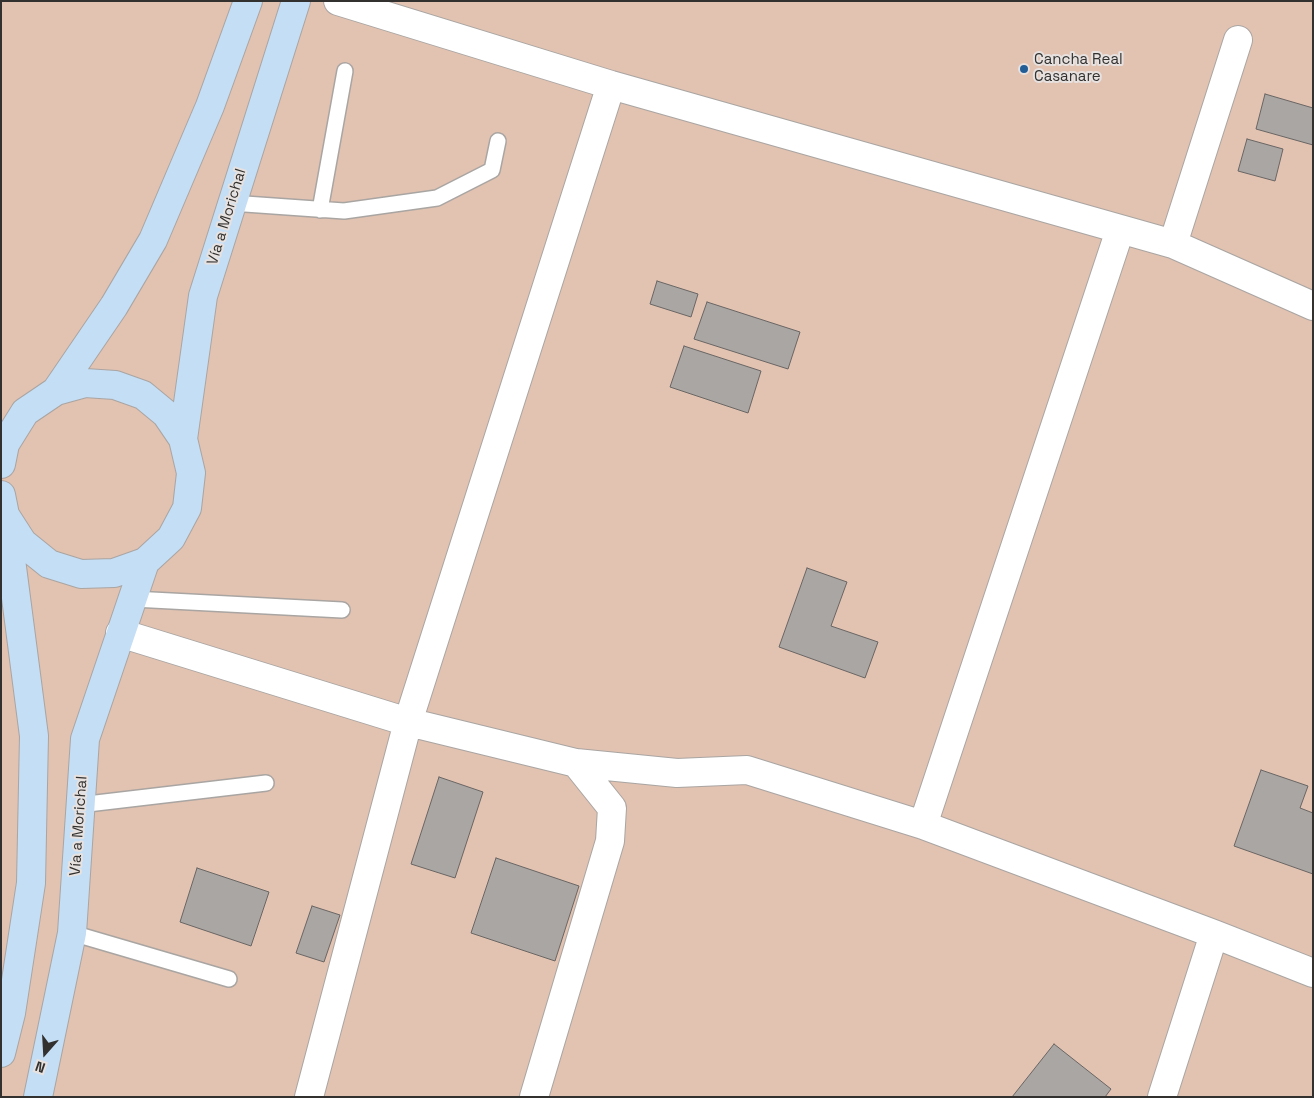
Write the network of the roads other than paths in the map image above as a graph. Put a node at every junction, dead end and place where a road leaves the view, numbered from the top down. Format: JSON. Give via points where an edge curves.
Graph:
{"nodes":[{"id":1,"x":248,"y":1,"type":"edge"},
{"id":2,"x":296,"y":1,"type":"edge"},
{"id":3,"x":338,"y":1,"type":"edge"},
{"id":4,"x":1238,"y":40,"type":"dead end"},
{"id":5,"x":345,"y":71,"type":"dead end"},
{"id":6,"x":612,"y":85,"type":"junction"},
{"id":7,"x":498,"y":141,"type":"dead end"},
{"id":8,"x":231,"y":203,"type":"junction"},
{"id":9,"x":320,"y":210,"type":"junction"},
{"id":10,"x":1120,"y":230,"type":"junction"},
{"id":11,"x":1173,"y":244,"type":"junction"},
{"id":12,"x":1313,"y":306,"type":"edge"},
{"id":13,"x":56,"y":391,"type":"junction"},
{"id":14,"x":183,"y":439,"type":"junction"},
{"id":15,"x":1,"y":464,"type":"edge"},
{"id":16,"x":3,"y":505,"type":"edge"},
{"id":17,"x":145,"y":562,"type":"junction"},
{"id":18,"x":133,"y":598,"type":"junction"},
{"id":19,"x":342,"y":610,"type":"dead end"},
{"id":20,"x":120,"y":633,"type":"junction"},
{"id":21,"x":408,"y":722,"type":"junction"},
{"id":22,"x":576,"y":763,"type":"junction"},
{"id":23,"x":266,"y":783,"type":"dead end"},
{"id":24,"x":79,"y":805,"type":"junction"},
{"id":25,"x":923,"y":825,"type":"junction"},
{"id":26,"x":72,"y":933,"type":"junction"},
{"id":27,"x":1214,"y":934,"type":"junction"},
{"id":28,"x":1313,"y":973,"type":"edge"},
{"id":29,"x":229,"y":979,"type":"dead end"},
{"id":30,"x":1,"y":1053,"type":"edge"},
{"id":31,"x":38,"y":1097,"type":"edge"},
{"id":32,"x":309,"y":1097,"type":"edge"},
{"id":33,"x":534,"y":1097,"type":"edge"},
{"id":34,"x":1162,"y":1097,"type":"edge"}],
"edges":[{"from":1,"to":13,"type":"street","via":[[210,106],[153,240],[114,306]]},
{"from":2,"to":8,"type":"street","name":"Vía a Morichal"},
{"from":3,"to":6,"type":"street"},
{"from":4,"to":11,"type":"street"},
{"from":5,"to":9,"type":"lane"},
{"from":6,"to":10,"type":"street"},
{"from":6,"to":21,"type":"street"},
{"from":7,"to":9,"type":"lane","via":[[492,170],[437,198],[344,211]]},
{"from":8,"to":9,"type":"lane"},
{"from":8,"to":14,"type":"street","name":"Vía a Morichal","via":[[202,296]]},
{"from":10,"to":11,"type":"street"},
{"from":10,"to":25,"type":"street"},
{"from":11,"to":12,"type":"street"},
{"from":13,"to":14,"type":"street","via":[[84,383],[115,385],[143,395],[166,414]]},
{"from":13,"to":15,"type":"street","via":[[25,412],[5,444]]},
{"from":14,"to":17,"type":"street","via":[[192,473],[187,508],[171,538]]},
{"from":16,"to":17,"type":"street","via":[[23,543],[49,564],[81,574],[114,574]]},
{"from":16,"to":30,"type":"street","via":[[34,736],[31,882],[11,1013]]},
{"from":17,"to":18,"type":"street","name":"Vía a Morichal"},
{"from":18,"to":19,"type":"lane"},
{"from":18,"to":20,"type":"street","name":"Vía a Morichal"},
{"from":20,"to":21,"type":"street"},
{"from":20,"to":24,"type":"street","name":"Vía a Morichal","via":[[85,739]]},
{"from":21,"to":22,"type":"street"},
{"from":21,"to":32,"type":"street"},
{"from":22,"to":25,"type":"street","via":[[677,773],[747,770]]},
{"from":22,"to":33,"type":"street","via":[[612,808],[610,841]]},
{"from":23,"to":24,"type":"lane"},
{"from":24,"to":26,"type":"street","name":"Vía a Morichal"},
{"from":25,"to":27,"type":"street"},
{"from":26,"to":29,"type":"lane"},
{"from":26,"to":31,"type":"street","name":"Vía a Morichal"},
{"from":27,"to":28,"type":"street"},
{"from":27,"to":34,"type":"street"}]}
